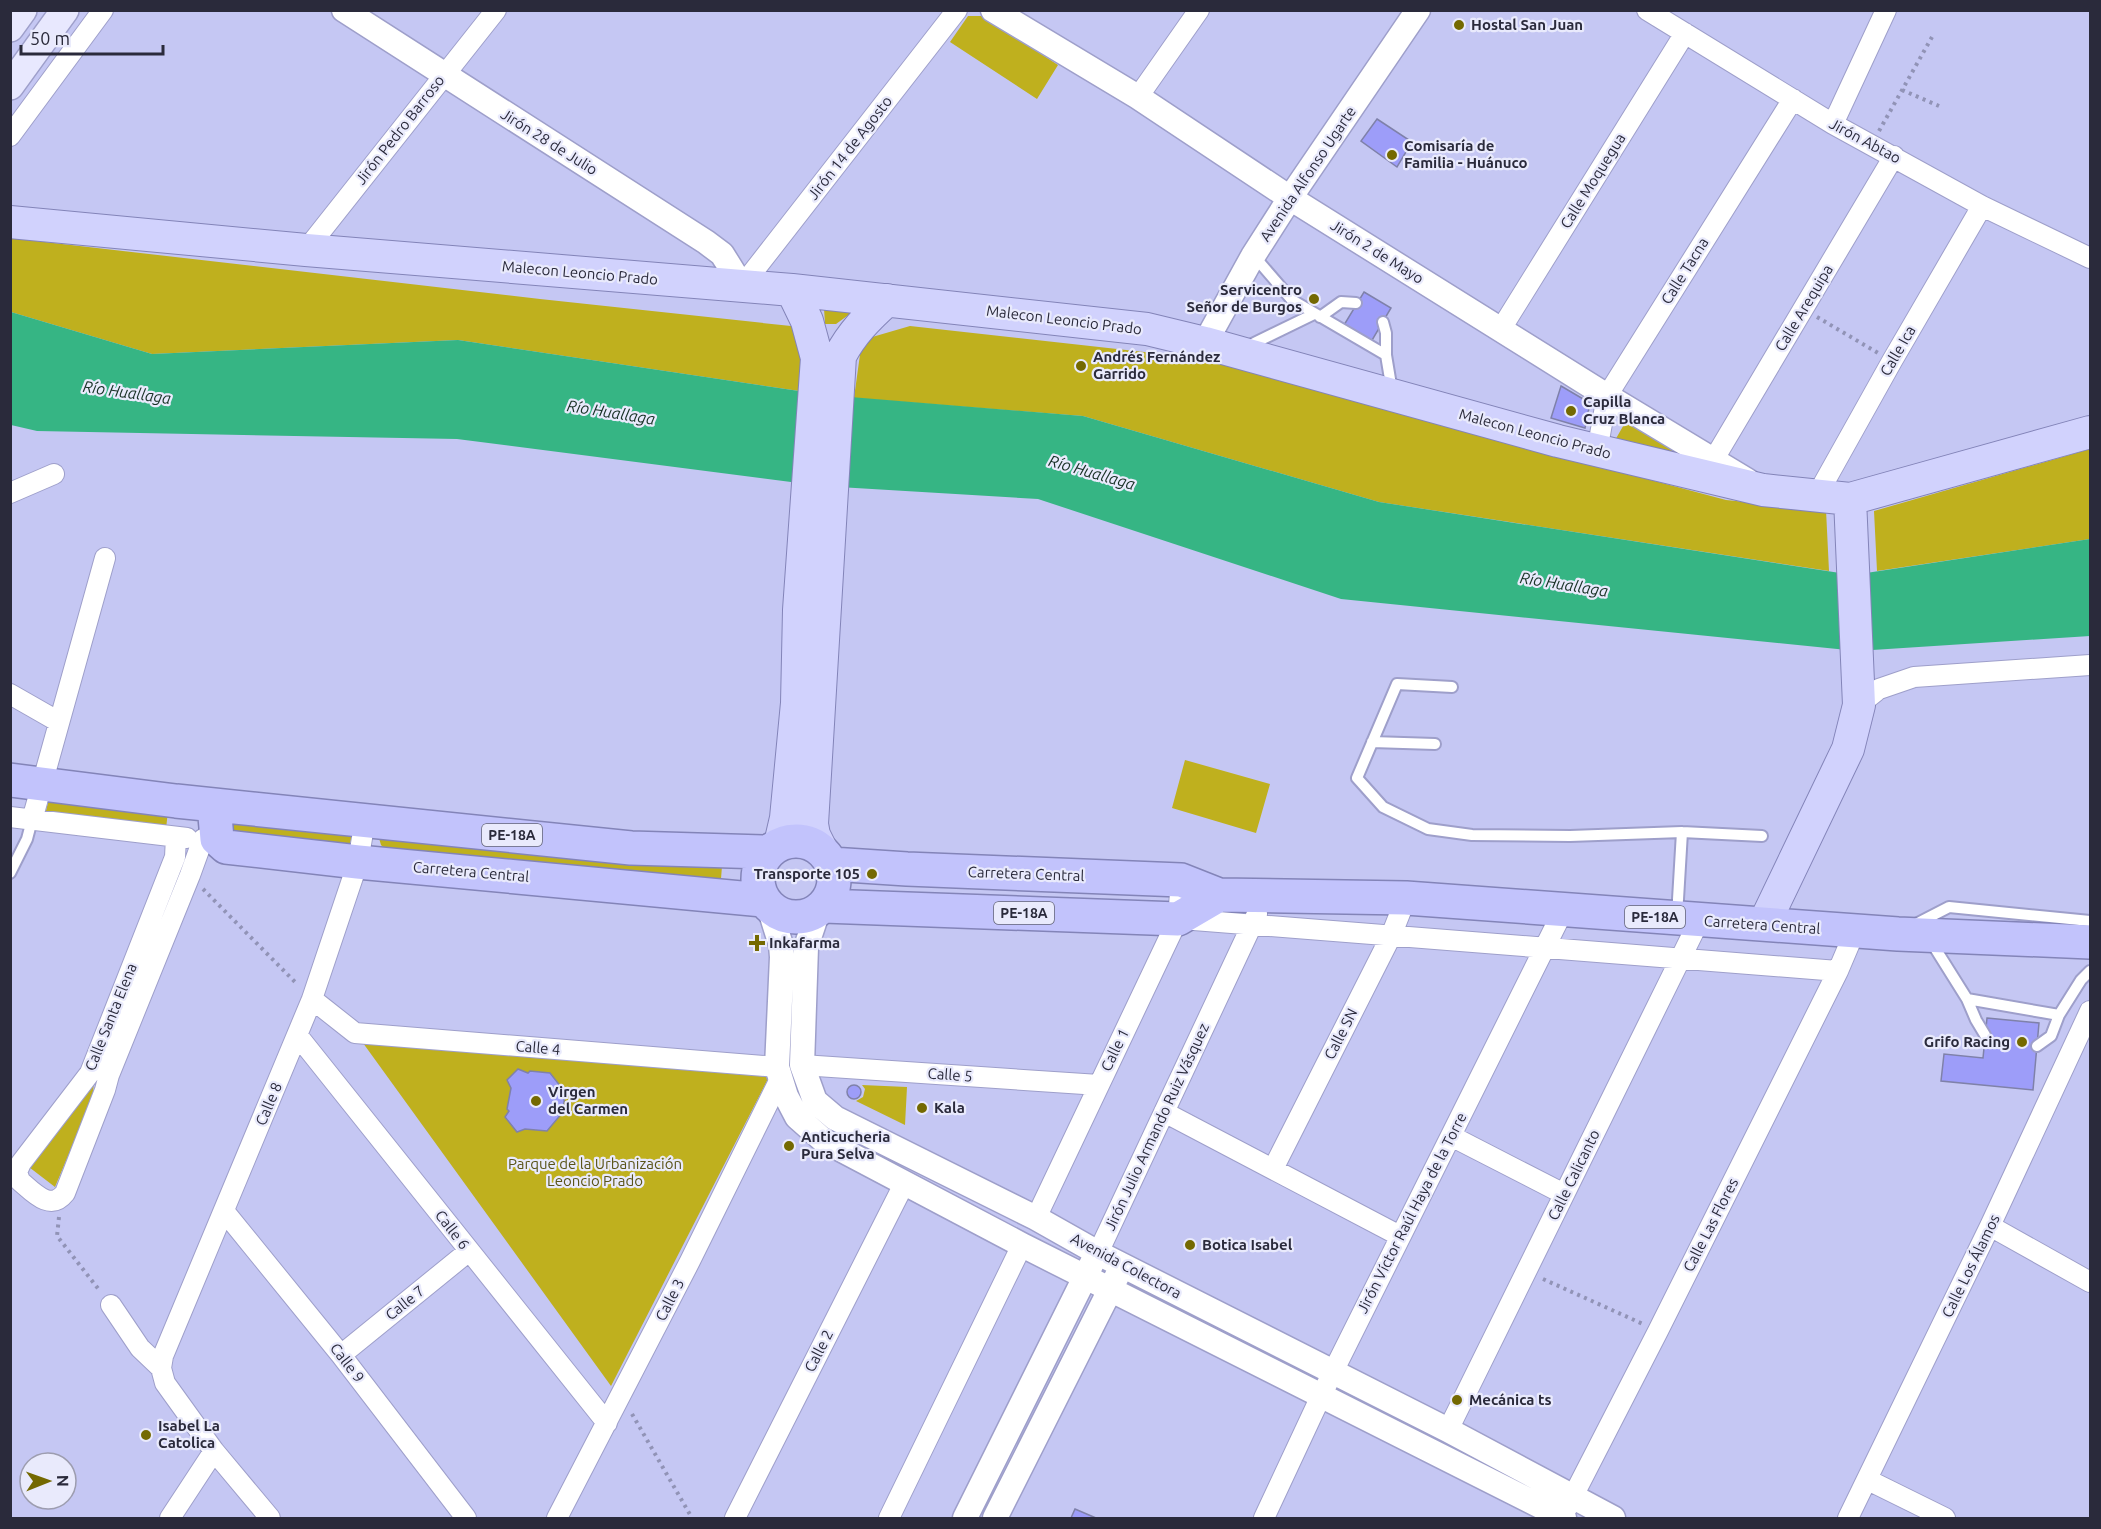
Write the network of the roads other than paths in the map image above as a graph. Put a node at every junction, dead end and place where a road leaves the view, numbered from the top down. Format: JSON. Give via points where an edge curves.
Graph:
{"nodes":[{"id":1,"x":23,"y":10,"type":"edge"},
{"id":2,"x":65,"y":10,"type":"edge"},
{"id":3,"x":103,"y":10,"type":"edge"},
{"id":4,"x":344,"y":10,"type":"edge"},
{"id":5,"x":496,"y":10,"type":"edge"},
{"id":6,"x":957,"y":10,"type":"edge"},
{"id":7,"x":993,"y":10,"type":"edge"},
{"id":8,"x":1199,"y":10,"type":"edge"},
{"id":9,"x":1418,"y":10,"type":"edge"},
{"id":10,"x":1647,"y":10,"type":"edge"},
{"id":11,"x":1886,"y":10,"type":"edge"},
{"id":12,"x":10,"y":28,"type":"edge"},
{"id":13,"x":1685,"y":33,"type":"junction"},
{"id":14,"x":444,"y":75,"type":"junction"},
{"id":15,"x":10,"y":86,"type":"edge"},
{"id":16,"x":1137,"y":97,"type":"junction"},
{"id":17,"x":1793,"y":99,"type":"junction"},
{"id":18,"x":1833,"y":124,"type":"junction"},
{"id":19,"x":10,"y":136,"type":"edge"},
{"id":20,"x":1894,"y":156,"type":"junction"},
{"id":21,"x":1290,"y":198,"type":"junction"},
{"id":22,"x":1982,"y":206,"type":"junction"},
{"id":23,"x":14,"y":220,"type":"edge"},
{"id":24,"x":306,"y":250,"type":"junction"},
{"id":25,"x":1254,"y":256,"type":"junction"},
{"id":26,"x":2091,"y":258,"type":"edge"},
{"id":27,"x":742,"y":286,"type":"junction"},
{"id":28,"x":792,"y":290,"type":"junction"},
{"id":29,"x":887,"y":300,"type":"junction"},
{"id":30,"x":1356,"y":303,"type":"dead end"},
{"id":31,"x":1317,"y":316,"type":"junction"},
{"id":32,"x":1383,"y":322,"type":"dead end"},
{"id":33,"x":1501,"y":329,"type":"junction"},
{"id":34,"x":1205,"y":342,"type":"junction"},
{"id":35,"x":1236,"y":352,"type":"junction"},
{"id":36,"x":1386,"y":355,"type":"junction"},
{"id":37,"x":829,"y":357,"type":"junction"},
{"id":38,"x":1393,"y":396,"type":"junction"},
{"id":39,"x":1607,"y":396,"type":"junction"},
{"id":40,"x":2091,"y":432,"type":"edge"},
{"id":41,"x":1597,"y":451,"type":"junction"},
{"id":42,"x":1714,"y":459,"type":"junction"},
{"id":43,"x":54,"y":474,"type":"dead end"},
{"id":44,"x":1763,"y":490,"type":"junction"},
{"id":45,"x":10,"y":493,"type":"edge"},
{"id":46,"x":1816,"y":497,"type":"junction"},
{"id":47,"x":1850,"y":500,"type":"junction"},
{"id":48,"x":105,"y":558,"type":"dead end"},
{"id":49,"x":811,"y":613,"type":"junction"},
{"id":50,"x":2091,"y":664,"type":"edge"},
{"id":51,"x":1452,"y":687,"type":"dead end"},
{"id":52,"x":10,"y":694,"type":"edge"},
{"id":53,"x":1859,"y":703,"type":"junction"},
{"id":54,"x":59,"y":722,"type":"junction"},
{"id":55,"x":1372,"y":742,"type":"junction"},
{"id":56,"x":1436,"y":744,"type":"dead end"},
{"id":57,"x":26,"y":782,"type":"edge"},
{"id":58,"x":214,"y":805,"type":"junction"},
{"id":59,"x":10,"y":817,"type":"edge"},
{"id":60,"x":32,"y":820,"type":"junction"},
{"id":61,"x":365,"y":820,"type":"junction"},
{"id":62,"x":1682,"y":832,"type":"junction"},
{"id":63,"x":1762,"y":836,"type":"dead end"},
{"id":64,"x":176,"y":837,"type":"junction"},
{"id":65,"x":210,"y":839,"type":"junction"},
{"id":66,"x":774,"y":848,"type":"junction"},
{"id":67,"x":827,"y":858,"type":"junction"},
{"id":68,"x":358,"y":862,"type":"junction"},
{"id":69,"x":10,"y":873,"type":"edge"},
{"id":70,"x":1181,"y":880,"type":"junction"},
{"id":71,"x":1219,"y":895,"type":"junction"},
{"id":72,"x":1266,"y":895,"type":"junction"},
{"id":73,"x":1406,"y":898,"type":"junction"},
{"id":74,"x":766,"y":904,"type":"junction"},
{"id":75,"x":821,"y":908,"type":"junction"},
{"id":76,"x":1564,"y":909,"type":"junction"},
{"id":77,"x":1178,"y":919,"type":"junction"},
{"id":78,"x":1688,"y":920,"type":"junction"},
{"id":79,"x":2091,"y":921,"type":"edge"},
{"id":80,"x":1764,"y":924,"type":"junction"},
{"id":81,"x":1252,"y":925,"type":"junction"},
{"id":82,"x":1855,"y":931,"type":"junction"},
{"id":83,"x":1912,"y":934,"type":"junction"},
{"id":84,"x":1391,"y":936,"type":"junction"},
{"id":85,"x":2091,"y":942,"type":"edge"},
{"id":86,"x":1544,"y":948,"type":"junction"},
{"id":87,"x":1680,"y":960,"type":"junction"},
{"id":88,"x":1838,"y":971,"type":"junction"},
{"id":89,"x":2091,"y":971,"type":"edge"},
{"id":90,"x":312,"y":999,"type":"junction"},
{"id":91,"x":1967,"y":999,"type":"junction"},
{"id":92,"x":2091,"y":1011,"type":"edge"},
{"id":93,"x":2059,"y":1015,"type":"junction"},
{"id":94,"x":1985,"y":1035,"type":"dead end"},
{"id":95,"x":298,"y":1036,"type":"junction"},
{"id":96,"x":2037,"y":1046,"type":"dead end"},
{"id":97,"x":802,"y":1065,"type":"junction"},
{"id":98,"x":778,"y":1073,"type":"junction"},
{"id":99,"x":1099,"y":1085,"type":"junction"},
{"id":100,"x":1164,"y":1112,"type":"junction"},
{"id":101,"x":1451,"y":1136,"type":"junction"},
{"id":102,"x":1273,"y":1169,"type":"junction"},
{"id":103,"x":15,"y":1184,"type":"edge"},
{"id":104,"x":904,"y":1184,"type":"junction"},
{"id":105,"x":1564,"y":1194,"type":"junction"},
{"id":106,"x":224,"y":1211,"type":"junction"},
{"id":107,"x":1036,"y":1218,"type":"junction"},
{"id":108,"x":1990,"y":1226,"type":"junction"},
{"id":109,"x":1400,"y":1236,"type":"junction"},
{"id":110,"x":1022,"y":1245,"type":"junction"},
{"id":111,"x":469,"y":1251,"type":"junction"},
{"id":112,"x":1098,"y":1253,"type":"junction"},
{"id":113,"x":1123,"y":1266,"type":"junction"},
{"id":114,"x":1086,"y":1276,"type":"junction"},
{"id":115,"x":2091,"y":1282,"type":"edge"},
{"id":116,"x":1110,"y":1288,"type":"junction"},
{"id":117,"x":111,"y":1305,"type":"road end"},
{"id":118,"x":341,"y":1355,"type":"junction"},
{"id":119,"x":1333,"y":1371,"type":"junction"},
{"id":120,"x":163,"y":1376,"type":"junction"},
{"id":121,"x":1321,"y":1396,"type":"junction"},
{"id":122,"x":607,"y":1423,"type":"junction"},
{"id":123,"x":1448,"y":1430,"type":"junction"},
{"id":124,"x":214,"y":1451,"type":"junction"},
{"id":125,"x":1868,"y":1480,"type":"junction"},
{"id":126,"x":981,"y":1489,"type":"junction"},
{"id":127,"x":999,"y":1510,"type":"edge"},
{"id":128,"x":1564,"y":1513,"type":"edge"},
{"id":129,"x":170,"y":1518,"type":"edge"},
{"id":130,"x":270,"y":1518,"type":"edge"},
{"id":131,"x":466,"y":1518,"type":"edge"},
{"id":132,"x":556,"y":1518,"type":"edge"},
{"id":133,"x":735,"y":1518,"type":"edge"},
{"id":134,"x":889,"y":1518,"type":"edge"},
{"id":135,"x":965,"y":1518,"type":"edge"},
{"id":136,"x":1264,"y":1518,"type":"edge"},
{"id":137,"x":1613,"y":1518,"type":"edge"},
{"id":138,"x":1848,"y":1518,"type":"edge"},
{"id":139,"x":1945,"y":1518,"type":"edge"}],
"edges":[{"from":1,"to":12,"type":"main road"},
{"from":2,"to":15,"type":"main road"},
{"from":3,"to":19,"type":"street"},
{"from":4,"to":14,"type":"street","name":"Jirón 28 de Julio"},
{"from":5,"to":14,"type":"street","name":"Jirón Pedro Barroso"},
{"from":6,"to":27,"type":"street","name":"Jirón 14 de Agosto"},
{"from":7,"to":16,"type":"street","name":"Jirón 2 de Mayo"},
{"from":8,"to":16,"type":"street"},
{"from":9,"to":21,"type":"street","name":"Avenida Alfonso Ugarte"},
{"from":10,"to":13,"type":"street","name":"Jirón Abtao"},
{"from":11,"to":18,"type":"street"},
{"from":13,"to":17,"type":"street","name":"Jirón Abtao"},
{"from":13,"to":33,"type":"street","name":"Calle Moquegua"},
{"from":14,"to":24,"type":"street","name":"Jirón Pedro Barroso"},
{"from":14,"to":27,"type":"street","name":"Jirón 28 de Julio","via":[[723,254]]},
{"from":16,"to":21,"type":"street","name":"Jirón 2 de Mayo"},
{"from":17,"to":18,"type":"street","name":"Jirón Abtao"},
{"from":17,"to":39,"type":"street","name":"Calle Tacna"},
{"from":18,"to":20,"type":"street","name":"Jirón Abtao"},
{"from":20,"to":22,"type":"street","name":"Jirón Abtao"},
{"from":20,"to":42,"type":"street","name":"Calle Arequipa"},
{"from":21,"to":25,"type":"street","name":"Avenida Alfonso Ugarte"},
{"from":21,"to":33,"type":"street","name":"Jirón 2 de Mayo"},
{"from":22,"to":26,"type":"street","name":"Jirón Abtao"},
{"from":22,"to":46,"type":"street","name":"Calle Ica"},
{"from":23,"to":24,"type":"main road","name":"Malecon Leoncio Prado"},
{"from":24,"to":27,"type":"main road","name":"Malecon Leoncio Prado"},
{"from":25,"to":31,"type":"lane","via":[[1292,300]]},
{"from":25,"to":34,"type":"street","name":"Avenida Alfonso Ugarte"},
{"from":27,"to":28,"type":"main road","name":"Malecon Leoncio Prado"},
{"from":28,"to":29,"type":"main road","name":"Malecon Leoncio Prado"},
{"from":28,"to":37,"type":"main road"},
{"from":29,"to":34,"type":"main road","name":"Malecon Leoncio Prado","via":[[1147,329]]},
{"from":29,"to":37,"type":"main road"},
{"from":30,"to":31,"type":"lane","via":[[1341,302]]},
{"from":31,"to":35,"type":"lane"},
{"from":31,"to":36,"type":"lane"},
{"from":32,"to":36,"type":"lane"},
{"from":33,"to":39,"type":"street","name":"Jirón 2 de Mayo"},
{"from":34,"to":35,"type":"main road","name":"Malecon Leoncio Prado"},
{"from":35,"to":38,"type":"main road","name":"Malecon Leoncio Prado"},
{"from":36,"to":38,"type":"lane"},
{"from":37,"to":49,"type":"main road"},
{"from":38,"to":41,"type":"main road","name":"Malecon Leoncio Prado"},
{"from":39,"to":41,"type":"street","name":"Calle Tacna"},
{"from":39,"to":42,"type":"street","name":"Jirón 2 de Mayo"},
{"from":40,"to":47,"type":"main road","name":"Malecon Leoncio Prado"},
{"from":41,"to":44,"type":"main road","name":"Malecon Leoncio Prado"},
{"from":42,"to":44,"type":"street","name":"Jirón 2 de Mayo"},
{"from":43,"to":45,"type":"street"},
{"from":44,"to":46,"type":"main road","name":"Malecon Leoncio Prado"},
{"from":46,"to":47,"type":"main road","name":"Malecon Leoncio Prado"},
{"from":47,"to":53,"type":"main road"},
{"from":48,"to":54,"type":"street"},
{"from":49,"to":66,"type":"main road","via":[[797,703],[786,818]]},
{"from":49,"to":67,"type":"main road","via":[[812,824]]},
{"from":50,"to":53,"type":"street","via":[[1914,677],[1879,689]]},
{"from":51,"to":55,"type":"lane","via":[[1397,684]]},
{"from":52,"to":54,"type":"street"},
{"from":53,"to":80,"type":"main road","via":[[1848,749]]},
{"from":54,"to":57,"type":"street"},
{"from":55,"to":56,"type":"lane"},
{"from":55,"to":62,"type":"lane","via":[[1357,778],[1383,807],[1428,829],[1504,836]]},
{"from":57,"to":58,"type":"highway","number":"PE-18A"},
{"from":57,"to":60,"type":"street"},
{"from":58,"to":61,"type":"highway","number":"PE-18A"},
{"from":58,"to":65,"type":"highway"},
{"from":59,"to":60,"type":"street"},
{"from":60,"to":64,"type":"street"},
{"from":60,"to":69,"type":"lane"},
{"from":61,"to":66,"type":"highway","number":"PE-18A","via":[[631,848]]},
{"from":61,"to":68,"type":"street","name":"Calle 8"},
{"from":62,"to":63,"type":"lane"},
{"from":62,"to":78,"type":"lane"},
{"from":64,"to":65,"type":"street"},
{"from":64,"to":103,"type":"street","name":"Calle Santa Elena","via":[[175,857],[90,1073],[21,1163]]},
{"from":65,"to":68,"type":"highway","name":"Carretera Central","via":[[226,847]]},
{"from":65,"to":103,"type":"street","via":[[190,875],[65,1193],[60,1200],[51,1202]]},
{"from":66,"to":67,"type":"highway","via":[[795,841],[810,843]]},
{"from":66,"to":74,"type":"highway","via":[[761,863],[758,876],[758,888]]},
{"from":67,"to":70,"type":"highway","name":"Carretera Central","number":"PE-18A","via":[[907,869]]},
{"from":67,"to":75,"type":"highway","via":[[834,878],[832,893]]},
{"from":68,"to":74,"type":"highway","name":"Carretera Central"},
{"from":68,"to":90,"type":"street","name":"Calle 8"},
{"from":70,"to":71,"type":"highway","name":"Carretera Central","number":"PE-18A"},
{"from":70,"to":77,"type":"street","name":"Calle 1"},
{"from":71,"to":72,"type":"highway","name":"Carretera Central","number":"PE-18A"},
{"from":71,"to":77,"type":"highway"},
{"from":72,"to":73,"type":"highway","name":"Carretera Central","number":"PE-18A"},
{"from":72,"to":81,"type":"street","name":"Jirón Julio Armando Ruiz Vásquez"},
{"from":73,"to":76,"type":"highway","name":"Carretera Central","number":"PE-18A"},
{"from":73,"to":84,"type":"street","name":"Calle SN"},
{"from":74,"to":75,"type":"highway","via":[[780,915],[793,918],[806,917]]},
{"from":74,"to":98,"type":"street","name":"Avenida Colectora","via":[[782,957]]},
{"from":75,"to":77,"type":"highway","number":"PE-18A"},
{"from":75,"to":97,"type":"street","name":"Avenida Colectora","via":[[806,947]]},
{"from":76,"to":78,"type":"highway","name":"Carretera Central","number":"PE-18A"},
{"from":76,"to":86,"type":"street","name":"Jirón Víctor Raúl Haya de la Torre"},
{"from":77,"to":81,"type":"street"},
{"from":77,"to":99,"type":"street","name":"Calle 1"},
{"from":78,"to":80,"type":"highway","name":"Carretera Central","number":"PE-18A"},
{"from":78,"to":87,"type":"street","name":"Calle Calicanto"},
{"from":79,"to":83,"type":"lane","via":[[1949,907]]},
{"from":80,"to":82,"type":"highway","name":"Carretera Central","number":"PE-18A"},
{"from":81,"to":84,"type":"street"},
{"from":81,"to":100,"type":"street","name":"Jirón Julio Armando Ruiz Vásquez"},
{"from":82,"to":83,"type":"highway","name":"Carretera Central","number":"PE-18A"},
{"from":82,"to":88,"type":"street","name":"Calle Las Flores"},
{"from":83,"to":85,"type":"highway","name":"Carretera Central","number":"PE-18A"},
{"from":83,"to":91,"type":"lane"},
{"from":84,"to":86,"type":"street"},
{"from":84,"to":102,"type":"street","name":"Calle SN"},
{"from":86,"to":87,"type":"street"},
{"from":86,"to":101,"type":"street","name":"Jirón Víctor Raúl Haya de la Torre"},
{"from":87,"to":88,"type":"street"},
{"from":87,"to":105,"type":"street","name":"Calle Calicanto"},
{"from":88,"to":128,"type":"street","name":"Calle Las Flores"},
{"from":89,"to":93,"type":"lane"},
{"from":90,"to":95,"type":"street","name":"Calle 8"},
{"from":90,"to":98,"type":"street","name":"Calle 4","via":[[355,1033]]},
{"from":91,"to":93,"type":"lane"},
{"from":91,"to":94,"type":"lane"},
{"from":92,"to":108,"type":"street","name":"Calle Los Álamos"},
{"from":93,"to":96,"type":"lane","via":[[2051,1036]]},
{"from":95,"to":106,"type":"street","name":"Calle 8"},
{"from":95,"to":111,"type":"street","name":"Calle 6"},
{"from":97,"to":99,"type":"street","name":"Calle 5"},
{"from":97,"to":107,"type":"street","name":"Avenida Colectora","via":[[815,1101],[835,1118]]},
{"from":98,"to":104,"type":"street","name":"Avenida Colectora","via":[[797,1117],[823,1140]]},
{"from":98,"to":122,"type":"street","name":"Calle 3"},
{"from":99,"to":107,"type":"street","name":"Calle 1"},
{"from":100,"to":102,"type":"street"},
{"from":100,"to":112,"type":"street","name":"Jirón Julio Armando Ruiz Vásquez"},
{"from":101,"to":105,"type":"street"},
{"from":101,"to":109,"type":"street","name":"Jirón Víctor Raúl Haya de la Torre"},
{"from":102,"to":109,"type":"street"},
{"from":104,"to":110,"type":"street","name":"Avenida Colectora"},
{"from":104,"to":133,"type":"street","name":"Calle 2"},
{"from":105,"to":123,"type":"street","name":"Calle Calicanto"},
{"from":106,"to":118,"type":"street","name":"Calle 9"},
{"from":106,"to":120,"type":"street","name":"Calle 8","via":[[163,1356]]},
{"from":107,"to":112,"type":"street","name":"Avenida Colectora"},
{"from":108,"to":115,"type":"street"},
{"from":108,"to":125,"type":"street","name":"Calle Los Álamos"},
{"from":109,"to":119,"type":"street","name":"Jirón Víctor Raúl Haya de la Torre"},
{"from":110,"to":114,"type":"street","name":"Avenida Colectora"},
{"from":110,"to":134,"type":"street"},
{"from":111,"to":118,"type":"street","name":"Calle 7"},
{"from":111,"to":122,"type":"street","name":"Calle 6"},
{"from":112,"to":113,"type":"street","name":"Avenida Colectora"},
{"from":112,"to":114,"type":"street","name":"Jirón Julio Armando Ruiz Vásquez"},
{"from":113,"to":116,"type":"street"},
{"from":113,"to":119,"type":"street","name":"Avenida Colectora"},
{"from":114,"to":116,"type":"street","name":"Avenida Colectora"},
{"from":114,"to":126,"type":"street","name":"Jirón Julio Armando Ruiz Vásquez"},
{"from":116,"to":121,"type":"street","name":"Avenida Colectora"},
{"from":116,"to":127,"type":"street"},
{"from":117,"to":120,"type":"street"},
{"from":118,"to":131,"type":"street","name":"Calle 9"},
{"from":119,"to":121,"type":"street","name":"Jirón Víctor Raúl Haya de la Torre"},
{"from":119,"to":123,"type":"street","name":"Avenida Colectora"},
{"from":120,"to":124,"type":"street"},
{"from":121,"to":128,"type":"street","name":"Avenida Colectora"},
{"from":121,"to":136,"type":"street","name":"Jirón Víctor Raúl Haya de la Torre"},
{"from":122,"to":132,"type":"street","name":"Calle 3"},
{"from":123,"to":128,"type":"street","name":"Avenida Colectora"},
{"from":124,"to":129,"type":"street"},
{"from":124,"to":130,"type":"street"},
{"from":125,"to":138,"type":"street","name":"Calle Los Álamos"},
{"from":125,"to":139,"type":"street"},
{"from":126,"to":127,"type":"street"},
{"from":126,"to":135,"type":"street","name":"Jirón Julio Armando Ruiz Vásquez"},
{"from":128,"to":137,"type":"street","name":"Avenida Colectora"}]}
